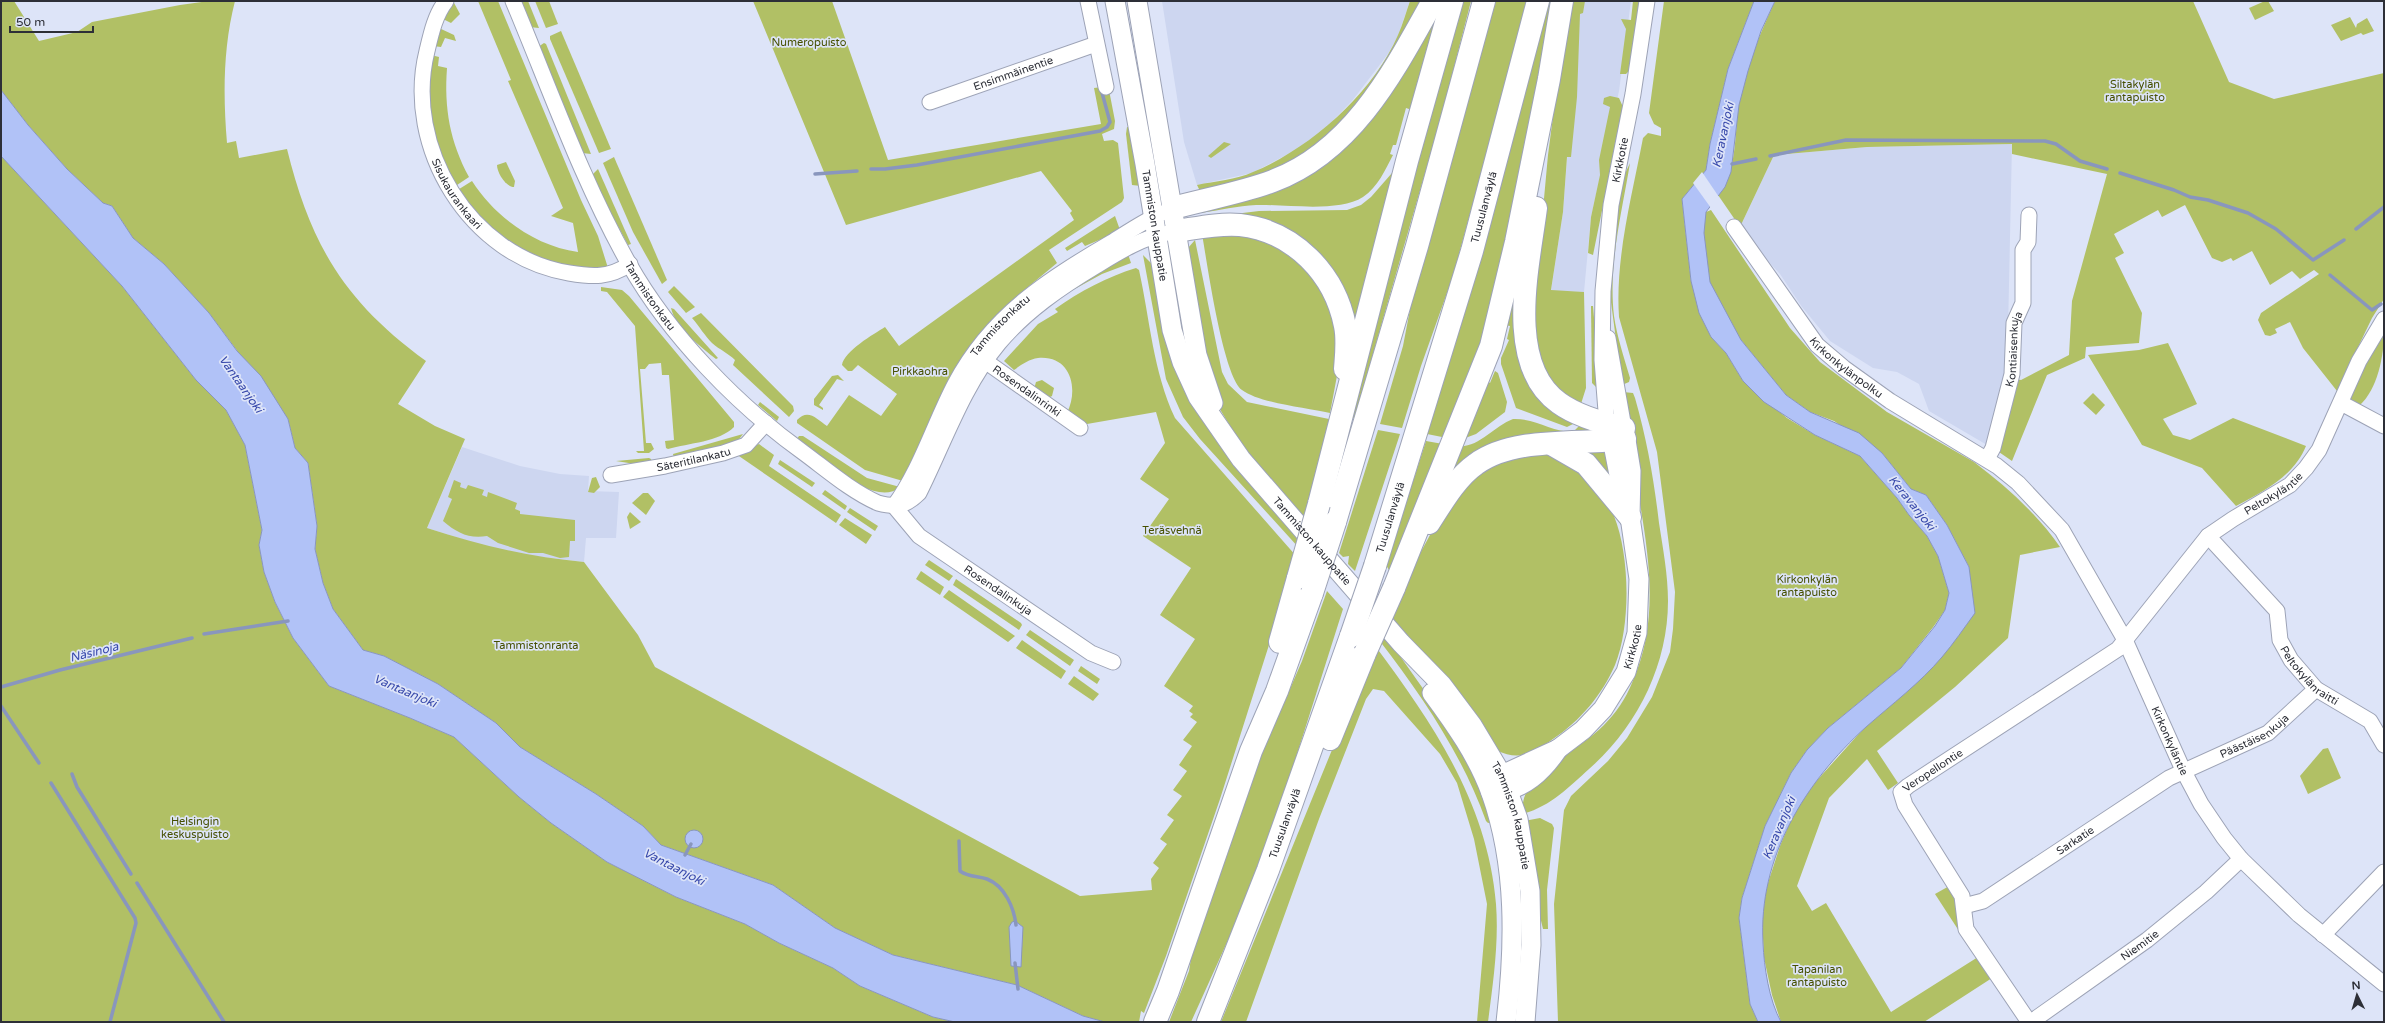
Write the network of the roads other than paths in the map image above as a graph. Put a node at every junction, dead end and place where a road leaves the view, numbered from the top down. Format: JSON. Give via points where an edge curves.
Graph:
{"nodes":[{"id":1,"x":514,"y":1,"type":"edge"},
{"id":2,"x":1088,"y":1,"type":"edge"},
{"id":3,"x":1116,"y":1,"type":"edge"},
{"id":4,"x":1137,"y":1,"type":"edge"},
{"id":5,"x":1433,"y":1,"type":"edge"},
{"id":6,"x":1452,"y":1,"type":"edge"},
{"id":7,"x":1484,"y":1,"type":"edge"},
{"id":8,"x":1538,"y":1,"type":"edge"},
{"id":9,"x":1562,"y":1,"type":"edge"},
{"id":10,"x":1647,"y":1,"type":"edge"},
{"id":11,"x":440,"y":3,"type":"edge"},
{"id":12,"x":1096,"y":44,"type":"junction"},
{"id":13,"x":1549,"y":79,"type":"junction"},
{"id":14,"x":1106,"y":87,"type":"dead end"},
{"id":15,"x":930,"y":102,"type":"dead end"},
{"id":16,"x":2028,"y":215,"type":"dead end"},
{"id":17,"x":1165,"y":223,"type":"junction"},
{"id":18,"x":1734,"y":227,"type":"dead end"},
{"id":19,"x":630,"y":264,"type":"junction"},
{"id":20,"x":2384,"y":319,"type":"edge"},
{"id":21,"x":980,"y":357,"type":"junction"},
{"id":22,"x":2341,"y":403,"type":"junction"},
{"id":23,"x":1342,"y":412,"type":"junction"},
{"id":24,"x":766,"y":423,"type":"junction"},
{"id":25,"x":2384,"y":426,"type":"edge"},
{"id":26,"x":1080,"y":428,"type":"dead end"},
{"id":27,"x":1616,"y":433,"type":"junction"},
{"id":28,"x":1552,"y":444,"type":"junction"},
{"id":29,"x":1992,"y":463,"type":"junction"},
{"id":30,"x":611,"y":475,"type":"dead end"},
{"id":31,"x":894,"y":506,"type":"junction"},
{"id":32,"x":1630,"y":517,"type":"junction"},
{"id":33,"x":2208,"y":536,"type":"junction"},
{"id":34,"x":1407,"y":558,"type":"junction"},
{"id":35,"x":1305,"y":585,"type":"junction"},
{"id":36,"x":2125,"y":640,"type":"junction"},
{"id":37,"x":1113,"y":662,"type":"dead end"},
{"id":38,"x":2316,"y":689,"type":"junction"},
{"id":39,"x":2384,"y":745,"type":"edge"},
{"id":40,"x":2183,"y":770,"type":"junction"},
{"id":41,"x":1500,"y":786,"type":"junction"},
{"id":42,"x":2241,"y":859,"type":"junction"},
{"id":43,"x":1268,"y":870,"type":"junction"},
{"id":44,"x":2384,"y":872,"type":"edge"},
{"id":45,"x":1964,"y":906,"type":"junction"},
{"id":46,"x":2323,"y":935,"type":"junction"},
{"id":47,"x":2384,"y":984,"type":"edge"},
{"id":48,"x":1210,"y":1018,"type":"edge"},
{"id":49,"x":1155,"y":1022,"type":"edge"},
{"id":50,"x":1506,"y":1022,"type":"edge"},
{"id":51,"x":1525,"y":1022,"type":"edge"},
{"id":52,"x":2030,"y":1022,"type":"edge"}],
"edges":[{"from":1,"to":19,"type":"street","name":"Tammistonkatu","via":[[604,217]]},
{"from":2,"to":12,"type":"street"},
{"from":3,"to":17,"type":"main road","name":"Tammiston kauppatie"},
{"from":4,"to":17,"type":"main road","name":"Tammiston kauppatie"},
{"from":5,"to":17,"type":"highway","via":[[1383,88],[1345,134],[1327,149],[1299,168],[1273,181]]},
{"from":6,"to":23,"type":"highway"},
{"from":7,"to":35,"type":"highway","bridge":true,"via":[[1402,299],[1335,522]]},
{"from":8,"to":43,"type":"highway","name":"Tuusulanväylä","bridge":true,"via":[[1472,251],[1375,566]]},
{"from":9,"to":13,"type":"highway"},
{"from":10,"to":27,"type":"street","name":"Kirkkotie","via":[[1633,94],[1606,238],[1604,319],[1618,389]]},
{"from":11,"to":19,"type":"street","name":"Sisukaurankaari","via":[[425,58],[421,94],[430,146],[451,192],[484,232],[531,261],[560,272],[598,276],[616,274]]},
{"from":12,"to":14,"type":"street"},
{"from":12,"to":15,"type":"street","name":"Ensimmäinentie"},
{"from":13,"to":27,"type":"highway","via":[[1546,131],[1524,335],[1528,359],[1536,378],[1546,391],[1568,409]]},
{"from":13,"to":34,"type":"highway","via":[[1507,284],[1491,346]]},
{"from":16,"to":29,"type":"street","name":"Kontiaisenkuja","via":[[2028,242],[2023,250],[2022,303],[2014,323],[2012,374]]},
{"from":17,"to":21,"type":"street","name":"Tammistonkatu","via":[[1057,291],[1028,314],[1000,343]]},
{"from":17,"to":23,"type":"highway","via":[[1256,228],[1286,240],[1317,266],[1335,293],[1345,327]]},
{"from":17,"to":41,"type":"main road","name":"Tammiston kauppatie","via":[[1197,355],[1226,438],[1258,480],[1401,643]]},
{"from":18,"to":29,"type":"street","name":"Kirkonkylänpolku","via":[[1817,345],[1890,401]]},
{"from":19,"to":24,"type":"street","name":"Tammistonkatu","via":[[668,322],[747,408]]},
{"from":20,"to":22,"type":"street","name":"Peltokyläntie","via":[[2359,361]]},
{"from":21,"to":26,"type":"street","name":"Rosendalinrinki"},
{"from":21,"to":31,"type":"street","name":"Tammistonkatu","via":[[968,391],[919,493],[908,504]]},
{"from":22,"to":25,"type":"street"},
{"from":22,"to":33,"type":"street","name":"Peltokyläntie","via":[[2319,450],[2290,485]]},
{"from":23,"to":35,"type":"highway","bridge":true,"via":[[1319,504]]},
{"from":24,"to":30,"type":"street","name":"Säteritilankatu","via":[[746,445],[723,453]]},
{"from":24,"to":31,"type":"street","name":"Tammistonkatu","via":[[808,456],[872,500]]},
{"from":27,"to":28,"type":"highway"},
{"from":27,"to":32,"type":"main road","name":"Kirkkotie","via":[[1631,471]]},
{"from":28,"to":32,"type":"highway","via":[[1586,464]]},
{"from":28,"to":34,"type":"highway","via":[[1527,445],[1505,450],[1476,464],[1453,488]]},
{"from":29,"to":36,"type":"street","name":"Kirkonkyläntie","via":[[2018,483],[2062,530]]},
{"from":31,"to":37,"type":"street","name":"Rosendalinkuja","via":[[920,536],[1091,653]]},
{"from":32,"to":41,"type":"main road","name":"Kirkkotie","via":[[1639,579],[1639,612],[1633,650],[1626,672],[1603,709],[1584,730],[1558,749],[1545,768],[1530,780]]},
{"from":33,"to":36,"type":"street","name":"Peltokyläntie"},
{"from":33,"to":38,"type":"street","name":"Peltokylänraitti","via":[[2277,611],[2280,640],[2284,650]]},
{"from":34,"to":43,"type":"highway","bridge":true,"via":[[1365,652],[1293,829]]},
{"from":35,"to":49,"type":"highway","via":[[1277,691],[1251,751]]},
{"from":36,"to":40,"type":"street","name":"Kirkonkyläntie"},
{"from":36,"to":45,"type":"street","name":"Veropellontie","via":[[2118,649],[2097,664],[1901,792],[1905,804],[1955,883]]},
{"from":38,"to":39,"type":"street","name":"Peltokylänraitti","via":[[2370,721]]},
{"from":38,"to":40,"type":"street","name":"Päästäisenkuja","via":[[2268,733]]},
{"from":40,"to":42,"type":"street","name":"Kirkonkyläntie","via":[[2209,817]]},
{"from":40,"to":45,"type":"street","name":"Sarkatie","via":[[1983,900]]},
{"from":41,"to":50,"type":"main road","name":"Tammiston kauppatie","via":[[1512,904],[1513,944]]},
{"from":41,"to":51,"type":"main road","name":"Tammiston kauppatie","via":[[1518,820],[1530,891],[1531,945]]},
{"from":42,"to":46,"type":"street","name":"Kirkonkyläntie"},
{"from":42,"to":52,"type":"street","name":"Niemitie","via":[[2206,892],[2141,945]]},
{"from":43,"to":48,"type":"highway","name":"Tuusulanväylä"},
{"from":44,"to":46,"type":"street"},
{"from":45,"to":52,"type":"street","name":"Veropellontie","via":[[1966,929]]},
{"from":46,"to":47,"type":"street","name":"Kirkonkyläntie"}]}
